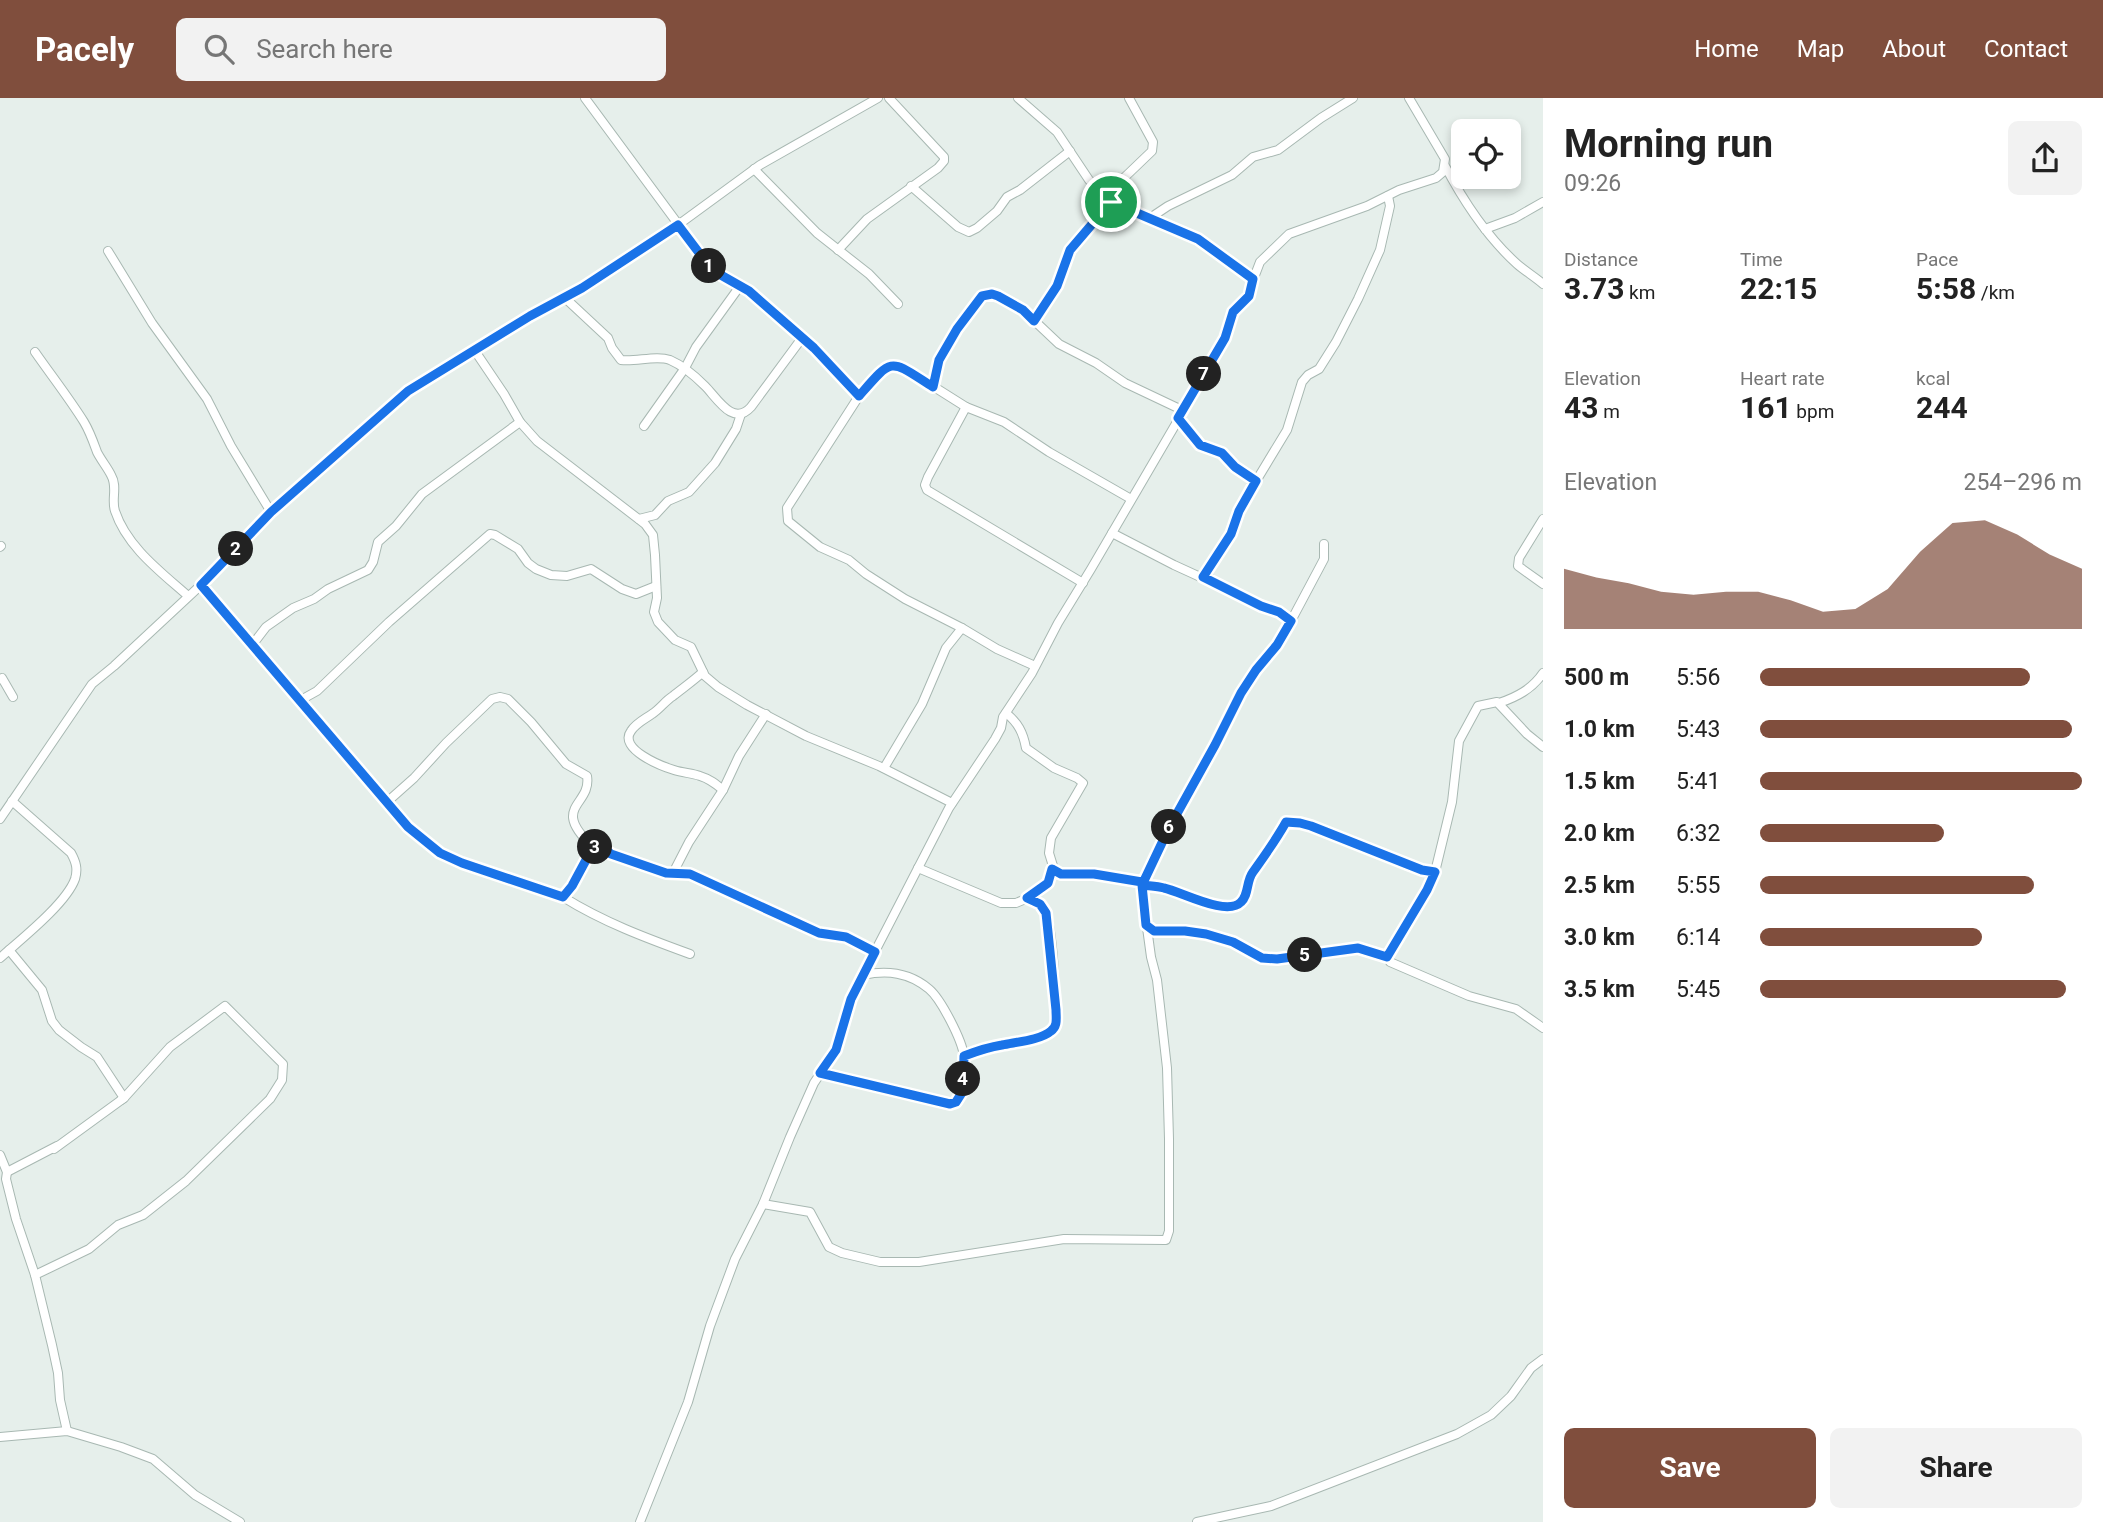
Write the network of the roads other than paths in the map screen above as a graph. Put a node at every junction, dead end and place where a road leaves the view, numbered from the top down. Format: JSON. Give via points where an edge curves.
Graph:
{"nodes":[{"id":1,"x":585,"y":98,"type":"edge"},
{"id":2,"x":878,"y":98,"type":"edge"},
{"id":3,"x":889,"y":98,"type":"edge"},
{"id":4,"x":1018,"y":98,"type":"edge"},
{"id":5,"x":1129,"y":98,"type":"edge"},
{"id":6,"x":1353,"y":98,"type":"edge"},
{"id":7,"x":1409,"y":98,"type":"edge"},
{"id":8,"x":1070,"y":151,"type":"junction"},
{"id":9,"x":1445,"y":166,"type":"junction"},
{"id":10,"x":754,"y":169,"type":"junction"},
{"id":11,"x":911,"y":186,"type":"junction"},
{"id":12,"x":1388,"y":195,"type":"junction"},
{"id":13,"x":1108,"y":199,"type":"junction"},
{"id":14,"x":1543,"y":202,"type":"edge"},
{"id":15,"x":1150,"y":218,"type":"junction"},
{"id":16,"x":678,"y":225,"type":"junction"},
{"id":17,"x":1485,"y":229,"type":"junction"},
{"id":18,"x":838,"y":250,"type":"junction"},
{"id":19,"x":108,"y":251,"type":"dead end"},
{"id":20,"x":1253,"y":279,"type":"junction"},
{"id":21,"x":1543,"y":284,"type":"edge"},
{"id":22,"x":740,"y":286,"type":"junction"},
{"id":23,"x":564,"y":298,"type":"junction"},
{"id":24,"x":898,"y":304,"type":"dead end"},
{"id":25,"x":1034,"y":321,"type":"junction"},
{"id":26,"x":802,"y":338,"type":"junction"},
{"id":27,"x":475,"y":351,"type":"junction"},
{"id":28,"x":35,"y":352,"type":"dead end"},
{"id":29,"x":685,"y":368,"type":"junction"},
{"id":30,"x":933,"y":387,"type":"junction"},
{"id":31,"x":859,"y":396,"type":"junction"},
{"id":32,"x":966,"y":407,"type":"junction"},
{"id":33,"x":741,"y":414,"type":"junction"},
{"id":34,"x":1180,"y":414,"type":"junction"},
{"id":35,"x":520,"y":422,"type":"junction"},
{"id":36,"x":644,"y":426,"type":"dead end"},
{"id":37,"x":1256,"y":481,"type":"junction"},
{"id":38,"x":1131,"y":499,"type":"junction"},
{"id":39,"x":271,"y":512,"type":"junction"},
{"id":40,"x":639,"y":519,"type":"junction"},
{"id":41,"x":1543,"y":519,"type":"edge"},
{"id":42,"x":1112,"y":533,"type":"junction"},
{"id":43,"x":1324,"y":544,"type":"dead end"},
{"id":44,"x":1203,"y":577,"type":"junction"},
{"id":45,"x":1083,"y":583,"type":"junction"},
{"id":46,"x":1543,"y":584,"type":"edge"},
{"id":47,"x":201,"y":585,"type":"junction"},
{"id":48,"x":656,"y":586,"type":"junction"},
{"id":49,"x":188,"y":596,"type":"junction"},
{"id":50,"x":1291,"y":621,"type":"junction"},
{"id":51,"x":962,"y":628,"type":"junction"},
{"id":52,"x":253,"y":644,"type":"junction"},
{"id":53,"x":1035,"y":666,"type":"junction"},
{"id":54,"x":703,"y":672,"type":"junction"},
{"id":55,"x":1543,"y":673,"type":"edge"},
{"id":56,"x":0,"y":679,"type":"edge"},
{"id":57,"x":13,"y":697,"type":"dead end"},
{"id":58,"x":299,"y":701,"type":"junction"},
{"id":59,"x":1499,"y":704,"type":"junction"},
{"id":60,"x":1006,"y":713,"type":"junction"},
{"id":61,"x":766,"y":714,"type":"junction"},
{"id":62,"x":1543,"y":747,"type":"edge"},
{"id":63,"x":884,"y":768,"type":"junction"},
{"id":64,"x":723,"y":790,"type":"junction"},
{"id":65,"x":12,"y":800,"type":"junction"},
{"id":66,"x":387,"y":802,"type":"junction"},
{"id":67,"x":952,"y":803,"type":"junction"},
{"id":68,"x":0,"y":819,"type":"edge"},
{"id":69,"x":593,"y":847,"type":"junction"},
{"id":70,"x":918,"y":868,"type":"junction"},
{"id":71,"x":1052,"y":869,"type":"junction"},
{"id":72,"x":1435,"y":872,"type":"junction"},
{"id":73,"x":673,"y":873,"type":"junction"},
{"id":74,"x":1142,"y":884,"type":"junction"},
{"id":75,"x":563,"y":897,"type":"junction"},
{"id":76,"x":1027,"y":898,"type":"junction"},
{"id":77,"x":1146,"y":925,"type":"junction"},
{"id":78,"x":9,"y":950,"type":"junction"},
{"id":79,"x":875,"y":952,"type":"junction"},
{"id":80,"x":690,"y":954,"type":"dead end"},
{"id":81,"x":1387,"y":957,"type":"junction"},
{"id":82,"x":0,"y":958,"type":"edge"},
{"id":83,"x":863,"y":975,"type":"junction"},
{"id":84,"x":1543,"y":1028,"type":"edge"},
{"id":85,"x":964,"y":1056,"type":"junction"},
{"id":86,"x":820,"y":1073,"type":"junction"},
{"id":87,"x":124,"y":1098,"type":"junction"},
{"id":88,"x":0,"y":1155,"type":"edge"},
{"id":89,"x":6,"y":1172,"type":"junction"},
{"id":90,"x":763,"y":1204,"type":"junction"},
{"id":91,"x":35,"y":1275,"type":"junction"},
{"id":92,"x":1543,"y":1359,"type":"edge"},
{"id":93,"x":67,"y":1431,"type":"junction"},
{"id":94,"x":0,"y":1437,"type":"edge"},
{"id":95,"x":240,"y":1522,"type":"edge"},
{"id":96,"x":640,"y":1522,"type":"edge"},
{"id":97,"x":1197,"y":1522,"type":"edge"}],
"edges":[{"from":1,"to":16,"type":"street"},
{"from":2,"to":10,"type":"street"},
{"from":3,"to":11,"type":"street","via":[[944,157],[937,168]]},
{"from":4,"to":8,"type":"street","via":[[1057,132]]},
{"from":5,"to":13,"type":"street","via":[[1153,147]]},
{"from":6,"to":15,"type":"street","via":[[1278,150],[1254,157],[1233,175]]},
{"from":7,"to":9,"type":"street"},
{"from":8,"to":11,"type":"street","via":[[1007,197],[997,211],[969,232]]},
{"from":8,"to":13,"type":"street"},
{"from":9,"to":12,"type":"street","via":[[1436,178]]},
{"from":9,"to":17,"type":"street"},
{"from":10,"to":16,"type":"street"},
{"from":10,"to":18,"type":"street"},
{"from":11,"to":18,"type":"street","via":[[867,219]]},
{"from":12,"to":20,"type":"street","via":[[1289,234],[1260,262]]},
{"from":12,"to":37,"type":"street","via":[[1390,206],[1380,250],[1358,299],[1319,369],[1302,382],[1287,430]]},
{"from":13,"to":15,"type":"street"},
{"from":13,"to":25,"type":"street","via":[[1070,250],[1057,286]]},
{"from":14,"to":17,"type":"street"},
{"from":15,"to":20,"type":"street","via":[[1198,239]]},
{"from":16,"to":22,"type":"street","via":[[712,270]]},
{"from":16,"to":23,"type":"street"},
{"from":17,"to":21,"type":"street"},
{"from":18,"to":24,"type":"street"},
{"from":19,"to":39,"type":"street","via":[[207,399]]},
{"from":20,"to":34,"type":"street","via":[[1249,296],[1233,312],[1225,338]]},
{"from":22,"to":26,"type":"street"},
{"from":22,"to":29,"type":"street"},
{"from":23,"to":27,"type":"street"},
{"from":23,"to":29,"type":"street","via":[[608,338],[621,360],[667,359]]},
{"from":25,"to":30,"type":"street","via":[[998,296],[982,296],[939,360]]},
{"from":25,"to":34,"type":"street","via":[[1059,344]]},
{"from":26,"to":31,"type":"street"},
{"from":26,"to":33,"type":"street"},
{"from":27,"to":35,"type":"street"},
{"from":27,"to":39,"type":"street","via":[[408,391]]},
{"from":28,"to":49,"type":"street","via":[[85,422],[113,478],[116,512],[130,538]]},
{"from":29,"to":33,"type":"street","via":[[722,406]]},
{"from":29,"to":36,"type":"street"},
{"from":30,"to":31,"type":"street","via":[[901,366],[890,366]]},
{"from":30,"to":32,"type":"street"},
{"from":31,"to":51,"type":"street","via":[[787,508],[788,520],[820,547]]},
{"from":32,"to":38,"type":"street","via":[[1003,422]]},
{"from":32,"to":45,"type":"street","via":[[928,478],[927,490]]},
{"from":33,"to":40,"type":"street","via":[[715,463],[689,492],[668,500],[655,515]]},
{"from":34,"to":37,"type":"street","via":[[1200,445],[1222,453]]},
{"from":34,"to":38,"type":"street"},
{"from":35,"to":40,"type":"street","via":[[537,441]]},
{"from":35,"to":52,"type":"street","via":[[422,494],[378,542],[368,570],[293,608],[266,627]]},
{"from":37,"to":44,"type":"street","via":[[1231,534]]},
{"from":38,"to":42,"type":"street"},
{"from":39,"to":47,"type":"street"},
{"from":40,"to":48,"type":"street","via":[[653,535]]},
{"from":41,"to":46,"type":"street","via":[[1518,566]]},
{"from":42,"to":44,"type":"street"},
{"from":42,"to":45,"type":"street"},
{"from":43,"to":50,"type":"street","via":[[1324,559]]},
{"from":44,"to":50,"type":"street"},
{"from":45,"to":53,"type":"street"},
{"from":47,"to":49,"type":"street"},
{"from":47,"to":52,"type":"street"},
{"from":48,"to":54,"type":"street","via":[[654,612],[659,622],[675,640],[691,647]]},
{"from":48,"to":58,"type":"street","via":[[636,594],[591,569],[551,575],[490,534],[317,691]]},
{"from":49,"to":65,"type":"street","via":[[92,684]]},
{"from":50,"to":74,"type":"street","via":[[1241,693]]},
{"from":51,"to":53,"type":"street"},
{"from":51,"to":63,"type":"street","via":[[946,648],[922,704]]},
{"from":52,"to":58,"type":"street"},
{"from":53,"to":60,"type":"street"},
{"from":54,"to":61,"type":"street","via":[[718,687]]},
{"from":54,"to":64,"type":"street","via":[[638,724],[628,738],[638,753],[652,761],[713,781]]},
{"from":55,"to":59,"type":"street","via":[[1535,684]]},
{"from":56,"to":57,"type":"street"},
{"from":58,"to":66,"type":"street"},
{"from":59,"to":62,"type":"street"},
{"from":59,"to":72,"type":"street","via":[[1478,706],[1458,741],[1452,802]]},
{"from":60,"to":67,"type":"street","via":[[995,739]]},
{"from":60,"to":71,"type":"street","via":[[1021,728],[1026,748],[1083,783],[1051,838]]},
{"from":61,"to":63,"type":"street"},
{"from":61,"to":64,"type":"street"},
{"from":63,"to":67,"type":"street"},
{"from":64,"to":73,"type":"street"},
{"from":65,"to":68,"type":"street"},
{"from":65,"to":78,"type":"street","via":[[71,853],[77,867],[74,881],[55,907]]},
{"from":66,"to":69,"type":"street","via":[[492,699],[500,697],[531,722],[566,764],[587,776],[588,785],[573,818],[580,835]]},
{"from":66,"to":75,"type":"street","via":[[440,853]]},
{"from":67,"to":70,"type":"street"},
{"from":69,"to":73,"type":"street"},
{"from":69,"to":75,"type":"street"},
{"from":70,"to":76,"type":"street","via":[[1001,903]]},
{"from":70,"to":79,"type":"street"},
{"from":71,"to":74,"type":"street"},
{"from":71,"to":76,"type":"street","via":[[1048,883]]},
{"from":72,"to":74,"type":"street","via":[[1311,826],[1286,822],[1251,874],[1239,905],[1216,906]]},
{"from":72,"to":81,"type":"street"},
{"from":73,"to":79,"type":"street","via":[[690,874],[819,933],[846,937]]},
{"from":74,"to":77,"type":"street"},
{"from":75,"to":80,"type":"street","via":[[633,933]]},
{"from":76,"to":85,"type":"street","via":[[1046,913],[1054,1030]]},
{"from":77,"to":81,"type":"street","via":[[1154,931],[1206,934],[1262,958],[1358,948]]},
{"from":77,"to":90,"type":"street","via":[[1167,1068],[1166,1240],[1064,1239],[919,1262],[880,1262],[828,1247],[810,1212]]},
{"from":78,"to":82,"type":"street"},
{"from":78,"to":87,"type":"street","via":[[42,990],[52,1021],[97,1057]]},
{"from":79,"to":83,"type":"street"},
{"from":81,"to":84,"type":"street","via":[[1395,965],[1469,996],[1516,1009]]},
{"from":83,"to":85,"type":"street","via":[[890,971],[930,989],[952,1022]]},
{"from":83,"to":86,"type":"street","via":[[836,1050]]},
{"from":85,"to":86,"type":"street","via":[[963,1091],[950,1104]]},
{"from":86,"to":90,"type":"street"},
{"from":87,"to":89,"type":"street","via":[[54,1149]]},
{"from":87,"to":91,"type":"street","via":[[170,1048],[225,1006],[283,1064],[282,1080],[270,1099],[186,1181],[89,1249]]},
{"from":88,"to":89,"type":"street"},
{"from":89,"to":91,"type":"street"},
{"from":90,"to":96,"type":"street","via":[[735,1259],[688,1402]]},
{"from":91,"to":93,"type":"street"},
{"from":92,"to":97,"type":"street","via":[[1491,1415],[1457,1434],[1271,1506]]},
{"from":93,"to":94,"type":"street"},
{"from":93,"to":95,"type":"street","via":[[153,1459],[195,1495]]}]}
